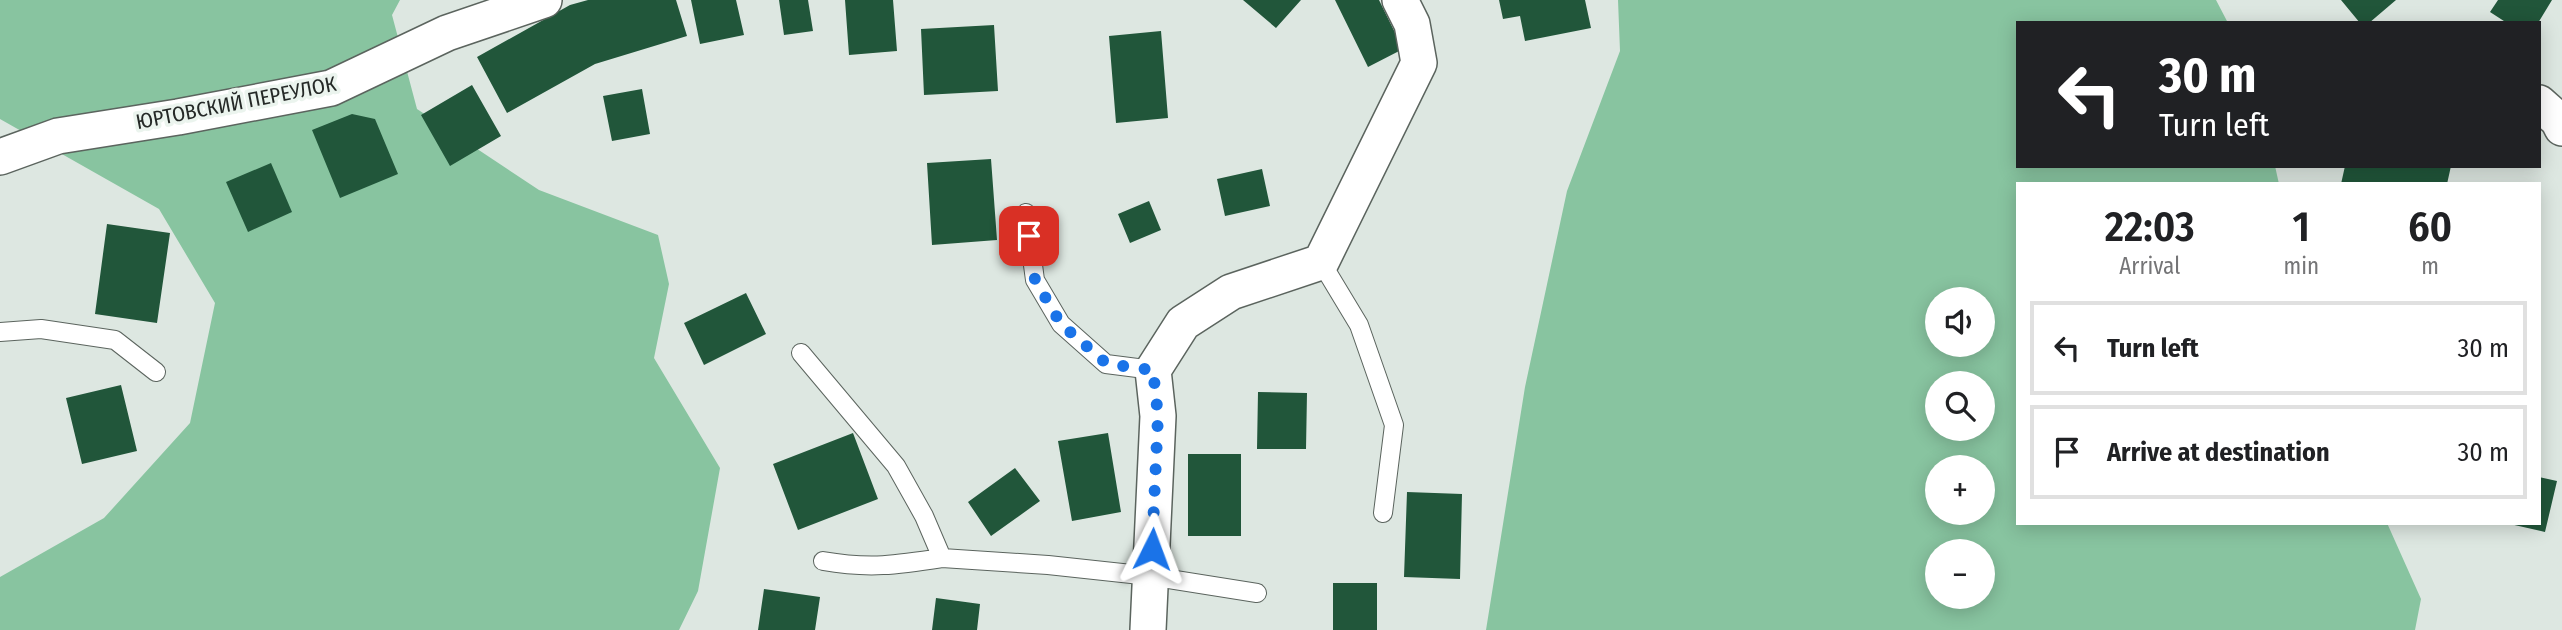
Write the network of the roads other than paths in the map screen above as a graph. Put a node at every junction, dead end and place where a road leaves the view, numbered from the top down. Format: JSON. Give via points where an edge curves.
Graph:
{"nodes":[{"id":1,"x":544,"y":0,"type":"edge"},
{"id":2,"x":1401,"y":0,"type":"edge"},
{"id":3,"x":2541,"y":105,"type":"edge"},
{"id":4,"x":2562,"y":128,"type":"edge"},
{"id":5,"x":0,"y":157,"type":"edge"},
{"id":6,"x":1026,"y":213,"type":"dead end"},
{"id":7,"x":1321,"y":262,"type":"junction"},
{"id":8,"x":0,"y":332,"type":"edge"},
{"id":9,"x":801,"y":353,"type":"dead end"},
{"id":10,"x":1153,"y":370,"type":"junction"},
{"id":11,"x":156,"y":372,"type":"dead end"},
{"id":12,"x":1384,"y":513,"type":"dead end"},
{"id":13,"x":942,"y":558,"type":"junction"},
{"id":14,"x":823,"y":561,"type":"dead end"},
{"id":15,"x":1150,"y":576,"type":"junction"},
{"id":16,"x":1257,"y":593,"type":"dead end"},
{"id":17,"x":1148,"y":630,"type":"edge"}],
"edges":[{"from":1,"to":5,"type":"street","name":"ЮРТОВСКИЙ ПЕРЕУЛОК","via":[[447,33],[331,88],[58,136]]},
{"from":2,"to":7,"type":"street","via":[[1412,24],[1419,63]]},
{"from":3,"to":4,"type":"street"},
{"from":6,"to":10,"type":"lane","via":[[1035,280],[1061,324],[1107,364]]},
{"from":7,"to":10,"type":"street","via":[[1231,292],[1193,316]]},
{"from":7,"to":12,"type":"lane","via":[[1359,325],[1394,425]]},
{"from":8,"to":11,"type":"lane","via":[[41,329],[115,340]]},
{"from":9,"to":13,"type":"lane","via":[[896,466]]},
{"from":10,"to":15,"type":"street","via":[[1158,416]]},
{"from":13,"to":14,"type":"lane","via":[[892,566]]},
{"from":13,"to":15,"type":"lane"},
{"from":15,"to":16,"type":"lane"},
{"from":15,"to":17,"type":"street"}]}
